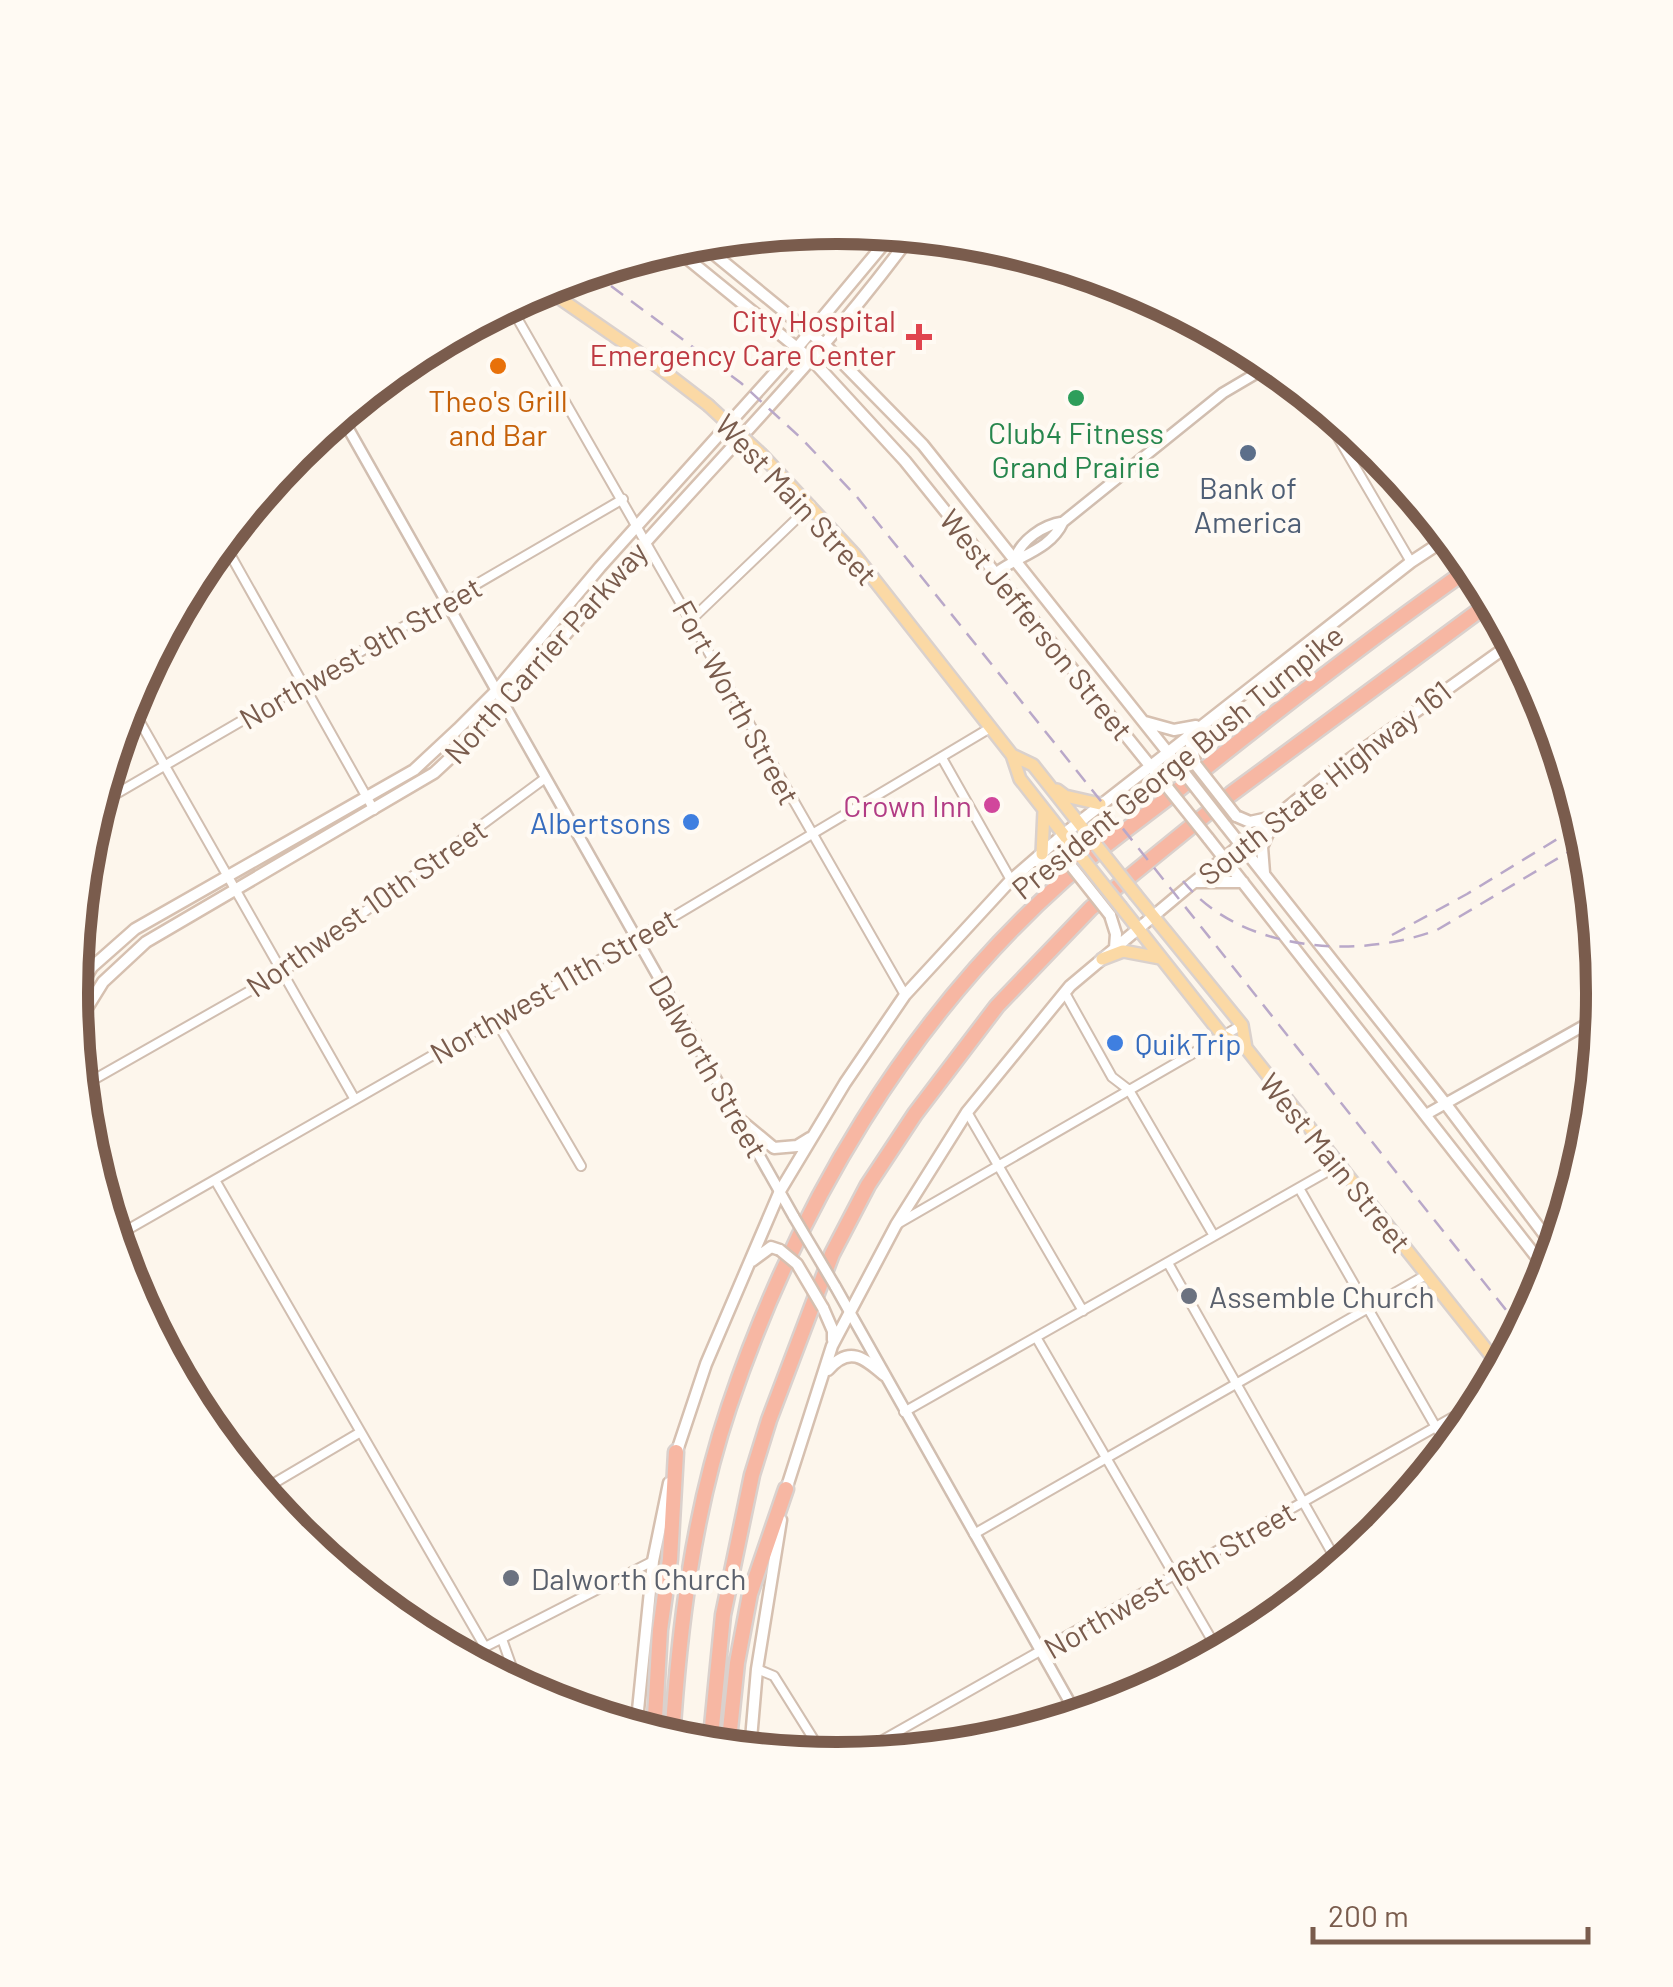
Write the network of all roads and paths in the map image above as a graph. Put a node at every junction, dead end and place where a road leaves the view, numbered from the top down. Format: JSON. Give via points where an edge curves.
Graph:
{"nodes":[{"id":1,"x":881,"y":246,"type":"edge"},
{"id":2,"x":901,"y":248,"type":"edge"},
{"id":3,"x":716,"y":255,"type":"edge"},
{"id":4,"x":688,"y":259,"type":"edge"},
{"id":5,"x":560,"y":298,"type":"edge"},
{"id":6,"x":516,"y":317,"type":"edge"},
{"id":7,"x":810,"y":332,"type":"junction"},
{"id":8,"x":825,"y":346,"type":"junction"},
{"id":9,"x":797,"y":348,"type":"junction"},
{"id":10,"x":812,"y":361,"type":"junction"},
{"id":11,"x":1256,"y":373,"type":"edge"},
{"id":12,"x":347,"y":427,"type":"edge"},
{"id":13,"x":1338,"y":438,"type":"edge"},
{"id":14,"x":623,"y":500,"type":"junction"},
{"id":15,"x":811,"y":505,"type":"junction"},
{"id":16,"x":637,"y":526,"type":"junction"},
{"id":17,"x":646,"y":542,"type":"junction"},
{"id":18,"x":1436,"y":545,"type":"edge"},
{"id":19,"x":230,"y":554,"type":"edge"},
{"id":20,"x":1015,"y":559,"type":"junction"},
{"id":21,"x":1411,"y":562,"type":"junction"},
{"id":22,"x":997,"y":572,"type":"junction"},
{"id":23,"x":1458,"y":576,"type":"edge"},
{"id":24,"x":445,"y":604,"type":"junction"},
{"id":25,"x":1480,"y":611,"type":"edge"},
{"id":26,"x":691,"y":620,"type":"junction"},
{"id":27,"x":1501,"y":650,"type":"edge"},
{"id":28,"x":305,"y":684,"type":"junction"},
{"id":29,"x":495,"y":692,"type":"junction"},
{"id":30,"x":504,"y":707,"type":"junction"},
{"id":31,"x":140,"y":721,"type":"edge"},
{"id":32,"x":1144,"y":722,"type":"junction"},
{"id":33,"x":1200,"y":726,"type":"junction"},
{"id":34,"x":990,"y":728,"type":"junction"},
{"id":35,"x":1168,"y":751,"type":"junction"},
{"id":36,"x":1012,"y":755,"type":"junction"},
{"id":37,"x":942,"y":758,"type":"junction"},
{"id":38,"x":165,"y":765,"type":"junction"},
{"id":39,"x":1150,"y":765,"type":"junction"},
{"id":40,"x":544,"y":779,"type":"junction"},
{"id":41,"x":1047,"y":783,"type":"junction"},
{"id":42,"x":115,"y":794,"type":"edge"},
{"id":43,"x":366,"y":796,"type":"junction"},
{"id":44,"x":1100,"y":804,"type":"junction"},
{"id":45,"x":374,"y":810,"type":"junction"},
{"id":46,"x":1044,"y":810,"type":"junction"},
{"id":47,"x":1275,"y":817,"type":"junction"},
{"id":48,"x":1078,"y":822,"type":"junction"},
{"id":49,"x":1064,"y":834,"type":"junction"},
{"id":50,"x":812,"y":835,"type":"junction"},
{"id":51,"x":1240,"y":844,"type":"junction"},
{"id":52,"x":1039,"y":857,"type":"junction"},
{"id":53,"x":1224,"y":858,"type":"junction"},
{"id":54,"x":1077,"y":862,"type":"junction"},
{"id":55,"x":228,"y":876,"type":"junction"},
{"id":56,"x":1265,"y":876,"type":"junction"},
{"id":57,"x":1012,"y":880,"type":"junction"},
{"id":58,"x":1195,"y":882,"type":"junction"},
{"id":59,"x":1243,"y":882,"type":"junction"},
{"id":60,"x":236,"y":890,"type":"junction"},
{"id":61,"x":1154,"y":916,"type":"junction"},
{"id":62,"x":1138,"y":929,"type":"junction"},
{"id":63,"x":636,"y":939,"type":"junction"},
{"id":64,"x":1115,"y":948,"type":"junction"},
{"id":65,"x":1162,"y":958,"type":"junction"},
{"id":66,"x":1102,"y":960,"type":"junction"},
{"id":67,"x":89,"y":961,"type":"edge"},
{"id":68,"x":92,"y":967,"type":"junction"},
{"id":69,"x":283,"y":972,"type":"junction"},
{"id":70,"x":88,"y":973,"type":"edge"},
{"id":71,"x":1064,"y":993,"type":"junction"},
{"id":72,"x":905,"y":996,"type":"junction"},
{"id":73,"x":88,"y":1005,"type":"edge"},
{"id":74,"x":495,"y":1020,"type":"junction"},
{"id":75,"x":1585,"y":1025,"type":"edge"},
{"id":76,"x":1242,"y":1026,"type":"junction"},
{"id":77,"x":1223,"y":1036,"type":"junction"},
{"id":78,"x":1246,"y":1048,"type":"junction"},
{"id":79,"x":93,"y":1080,"type":"edge"},
{"id":80,"x":1128,"y":1090,"type":"junction"},
{"id":81,"x":354,"y":1098,"type":"junction"},
{"id":82,"x":1445,"y":1103,"type":"junction"},
{"id":83,"x":967,"y":1112,"type":"junction"},
{"id":84,"x":1427,"y":1114,"type":"junction"},
{"id":85,"x":739,"y":1119,"type":"junction"},
{"id":86,"x":811,"y":1137,"type":"junction"},
{"id":87,"x":998,"y":1164,"type":"junction"},
{"id":88,"x":1339,"y":1165,"type":"junction"},
{"id":89,"x":581,"y":1166,"type":"dead end"},
{"id":90,"x":214,"y":1180,"type":"junction"},
{"id":91,"x":1299,"y":1188,"type":"junction"},
{"id":92,"x":780,"y":1192,"type":"junction"},
{"id":93,"x":896,"y":1224,"type":"junction"},
{"id":94,"x":126,"y":1231,"type":"edge"},
{"id":95,"x":1214,"y":1236,"type":"junction"},
{"id":96,"x":1545,"y":1236,"type":"edge"},
{"id":97,"x":1537,"y":1257,"type":"edge"},
{"id":98,"x":1168,"y":1263,"type":"junction"},
{"id":99,"x":744,"y":1269,"type":"junction"},
{"id":100,"x":1426,"y":1275,"type":"junction"},
{"id":101,"x":1368,"y":1307,"type":"junction"},
{"id":102,"x":1083,"y":1310,"type":"junction"},
{"id":103,"x":848,"y":1312,"type":"junction"},
{"id":104,"x":1036,"y":1338,"type":"junction"},
{"id":105,"x":832,"y":1346,"type":"junction"},
{"id":106,"x":1491,"y":1356,"type":"edge"},
{"id":107,"x":884,"y":1376,"type":"junction"},
{"id":108,"x":822,"y":1379,"type":"junction"},
{"id":109,"x":1236,"y":1383,"type":"junction"},
{"id":110,"x":904,"y":1412,"type":"junction"},
{"id":111,"x":1454,"y":1417,"type":"edge"},
{"id":112,"x":1436,"y":1427,"type":"junction"},
{"id":113,"x":359,"y":1433,"type":"junction"},
{"id":114,"x":1441,"y":1435,"type":"edge"},
{"id":115,"x":676,"y":1452,"type":"junction"},
{"id":116,"x":1106,"y":1458,"type":"junction"},
{"id":117,"x":271,"y":1485,"type":"edge"},
{"id":118,"x":786,"y":1490,"type":"junction"},
{"id":119,"x":1304,"y":1503,"type":"junction"},
{"id":120,"x":974,"y":1534,"type":"junction"},
{"id":121,"x":1333,"y":1554,"type":"edge"},
{"id":122,"x":653,"y":1561,"type":"junction"},
{"id":123,"x":1174,"y":1576,"type":"junction"},
{"id":124,"x":502,"y":1639,"type":"junction"},
{"id":125,"x":1212,"y":1641,"type":"edge"},
{"id":126,"x":485,"y":1647,"type":"junction"},
{"id":127,"x":476,"y":1649,"type":"edge"},
{"id":128,"x":1041,"y":1652,"type":"junction"},
{"id":129,"x":514,"y":1669,"type":"edge"},
{"id":130,"x":756,"y":1669,"type":"junction"},
{"id":131,"x":1071,"y":1705,"type":"edge"},
{"id":132,"x":637,"y":1715,"type":"edge"},
{"id":133,"x":655,"y":1720,"type":"edge"},
{"id":134,"x":673,"y":1724,"type":"edge"},
{"id":135,"x":712,"y":1732,"type":"edge"},
{"id":136,"x":730,"y":1735,"type":"edge"},
{"id":137,"x":751,"y":1737,"type":"edge"},
{"id":138,"x":882,"y":1741,"type":"edge"},
{"id":139,"x":815,"y":1742,"type":"edge"}],
"edges":[{"from":1,"to":7,"type":"main road","name":"North Carrier Parkway"},
{"from":2,"to":8,"type":"main road","name":"North Carrier Parkway"},
{"from":3,"to":7,"type":"main road","name":"West Jefferson Street"},
{"from":4,"to":9,"type":"main road","name":"West Jefferson Street"},
{"from":5,"to":15,"type":"main road","name":"West Main Street","bridge":true,"via":[[708,405]]},
{"from":6,"to":14,"type":"street","name":"Fort Worth Street"},
{"from":7,"to":8,"type":"main road","name":"West Jefferson Street"},
{"from":7,"to":9,"type":"main road","name":"North Carrier Parkway"},
{"from":8,"to":10,"type":"main road","name":"North Carrier Parkway"},
{"from":8,"to":20,"type":"main road","name":"West Jefferson Street","via":[[923,445]]},
{"from":9,"to":10,"type":"main road","name":"West Jefferson Street"},
{"from":9,"to":16,"type":"main road","name":"North Carrier Parkway"},
{"from":10,"to":17,"type":"main road","name":"North Carrier Parkway"},
{"from":10,"to":22,"type":"main road","name":"West Jefferson Street"},
{"from":11,"to":20,"type":"street","via":[[1064,522],[1019,546]]},
{"from":12,"to":24,"type":"street","name":"Dalworth Street"},
{"from":13,"to":21,"type":"street"},
{"from":14,"to":16,"type":"street","name":"Fort Worth Street"},
{"from":14,"to":24,"type":"street","name":"Northwest 9th Street"},
{"from":15,"to":26,"type":"street"},
{"from":15,"to":34,"type":"main road","name":"West Main Street"},
{"from":16,"to":17,"type":"street","name":"Fort Worth Street"},
{"from":16,"to":29,"type":"main road","name":"North Carrier Parkway"},
{"from":17,"to":26,"type":"street","name":"Fort Worth Street"},
{"from":17,"to":30,"type":"main road","name":"North Carrier Parkway"},
{"from":18,"to":21,"type":"main road"},
{"from":19,"to":28,"type":"street"},
{"from":20,"to":22,"type":"street"},
{"from":20,"to":32,"type":"main road","name":"West Jefferson Street"},
{"from":21,"to":33,"type":"main road"},
{"from":22,"to":39,"type":"main road","name":"West Jefferson Street"},
{"from":23,"to":134,"type":"highway","name":"President George Bush Turnpike","via":[[1066,878],[969,979],[884,1088],[810,1214],[729,1407],[684,1604]]},
{"from":24,"to":28,"type":"street","name":"Northwest 9th Street"},
{"from":24,"to":29,"type":"street","name":"Dalworth Street"},
{"from":25,"to":135,"type":"highway","name":"President George Bush Turnpike","via":[[1230,794],[1091,908],[997,1006],[914,1114],[832,1254],[769,1420],[726,1596]]},
{"from":26,"to":50,"type":"street","name":"Fort Worth Street"},
{"from":27,"to":47,"type":"main road","name":"South State Highway 161"},
{"from":28,"to":38,"type":"street","name":"Northwest 9th Street"},
{"from":28,"to":43,"type":"street"},
{"from":29,"to":30,"type":"street","name":"Dalworth Street"},
{"from":29,"to":43,"type":"main road","name":"North Carrier Parkway","via":[[414,770]]},
{"from":30,"to":40,"type":"street","name":"Dalworth Street"},
{"from":30,"to":45,"type":"main road","name":"North Carrier Parkway","via":[[434,773]]},
{"from":31,"to":38,"type":"street"},
{"from":32,"to":33,"type":"main road","via":[[1174,730]]},
{"from":32,"to":35,"type":"main road","name":"West Jefferson Street"},
{"from":33,"to":35,"type":"main road"},
{"from":33,"to":47,"type":"main road","bridge":true,"via":[[1191,745],[1196,765],[1236,816],[1250,822]]},
{"from":34,"to":36,"type":"main road","name":"West Main Street"},
{"from":34,"to":37,"type":"street","name":"Northwest 11th Street"},
{"from":35,"to":39,"type":"main road"},
{"from":35,"to":51,"type":"main road","name":"West Jefferson Street","bridge":true},
{"from":36,"to":41,"type":"main road","name":"West Main Street","via":[[1033,765]]},
{"from":36,"to":46,"type":"main road","name":"West Main Street","via":[[1020,779]]},
{"from":37,"to":50,"type":"street","name":"Northwest 11th Street"},
{"from":37,"to":57,"type":"street"},
{"from":38,"to":42,"type":"street","name":"Northwest 9th Street"},
{"from":38,"to":55,"type":"street"},
{"from":39,"to":44,"type":"main road"},
{"from":39,"to":53,"type":"main road","name":"West Jefferson Street","bridge":true},
{"from":40,"to":63,"type":"street","name":"Dalworth Street"},
{"from":40,"to":69,"type":"street","name":"Northwest 10th Street"},
{"from":41,"to":44,"type":"main road","via":[[1065,796]]},
{"from":41,"to":48,"type":"main road","name":"West Main Street"},
{"from":43,"to":45,"type":"street"},
{"from":43,"to":55,"type":"main road","name":"North Carrier Parkway"},
{"from":44,"to":48,"type":"main road"},
{"from":45,"to":60,"type":"main road","name":"North Carrier Parkway"},
{"from":46,"to":49,"type":"main road","name":"West Main Street"},
{"from":46,"to":52,"type":"main road"},
{"from":47,"to":51,"type":"main road","name":"South State Highway 161"},
{"from":47,"to":56,"type":"main road","via":[[1262,848]]},
{"from":48,"to":49,"type":"main road"},
{"from":48,"to":61,"type":"main road","name":"West Main Street","bridge":true},
{"from":49,"to":52,"type":"main road"},
{"from":49,"to":54,"type":"main road","name":"West Main Street"},
{"from":50,"to":63,"type":"street","name":"Northwest 11th Street"},
{"from":50,"to":72,"type":"street","name":"Fort Worth Street"},
{"from":51,"to":53,"type":"main road","name":"South State Highway 161"},
{"from":51,"to":56,"type":"main road","name":"West Jefferson Street"},
{"from":52,"to":54,"type":"main road"},
{"from":52,"to":57,"type":"main road"},
{"from":53,"to":58,"type":"main road","name":"South State Highway 161"},
{"from":53,"to":59,"type":"main road","name":"West Jefferson Street"},
{"from":54,"to":62,"type":"main road","name":"West Main Street","bridge":true},
{"from":54,"to":64,"type":"main road","bridge":true,"via":[[1110,915]]},
{"from":55,"to":60,"type":"street"},
{"from":55,"to":68,"type":"main road","name":"North Carrier Parkway","via":[[135,929]]},
{"from":56,"to":82,"type":"main road","name":"West Jefferson Street"},
{"from":57,"to":72,"type":"main road"},
{"from":58,"to":59,"type":"main road"},
{"from":58,"to":61,"type":"main road","name":"South State Highway 161"},
{"from":59,"to":84,"type":"main road","name":"West Jefferson Street"},
{"from":60,"to":69,"type":"street"},
{"from":60,"to":73,"type":"main road","name":"North Carrier Parkway","via":[[146,942],[102,982]]},
{"from":61,"to":62,"type":"main road","name":"South State Highway 161"},
{"from":61,"to":76,"type":"main road","name":"West Main Street"},
{"from":62,"to":64,"type":"main road","name":"South State Highway 161"},
{"from":62,"to":65,"type":"main road","name":"West Main Street"},
{"from":63,"to":74,"type":"street","name":"Northwest 11th Street"},
{"from":63,"to":85,"type":"street","name":"Dalworth Street"},
{"from":64,"to":66,"type":"main road","name":"South State Highway 161"},
{"from":65,"to":66,"type":"main road","via":[[1123,951]]},
{"from":65,"to":77,"type":"main road","name":"West Main Street"},
{"from":66,"to":71,"type":"main road","name":"South State Highway 161"},
{"from":67,"to":68,"type":"street"},
{"from":68,"to":70,"type":"main road","name":"North Carrier Parkway"},
{"from":69,"to":79,"type":"street","name":"Northwest 10th Street"},
{"from":69,"to":81,"type":"street"},
{"from":71,"to":80,"type":"street","via":[[1112,1077]]},
{"from":71,"to":83,"type":"main road","name":"South State Highway 161"},
{"from":72,"to":86,"type":"main road"},
{"from":74,"to":81,"type":"street","name":"Northwest 11th Street"},
{"from":74,"to":89,"type":"street"},
{"from":75,"to":82,"type":"street"},
{"from":76,"to":77,"type":"street"},
{"from":76,"to":78,"type":"main road","name":"West Main Street"},
{"from":77,"to":78,"type":"main road","name":"West Main Street"},
{"from":77,"to":80,"type":"street"},
{"from":78,"to":88,"type":"main road","name":"West Main Street"},
{"from":80,"to":87,"type":"street"},
{"from":80,"to":95,"type":"street"},
{"from":81,"to":90,"type":"street","name":"Northwest 11th Street"},
{"from":82,"to":84,"type":"street"},
{"from":82,"to":96,"type":"main road","name":"West Jefferson Street"},
{"from":83,"to":87,"type":"street"},
{"from":83,"to":93,"type":"main road","name":"South State Highway 161"},
{"from":84,"to":97,"type":"main road","name":"West Jefferson Street"},
{"from":85,"to":86,"type":"main road","via":[[774,1148]]},
{"from":85,"to":92,"type":"street","name":"Dalworth Street"},
{"from":86,"to":92,"type":"main road"},
{"from":87,"to":93,"type":"street"},
{"from":87,"to":102,"type":"street"},
{"from":88,"to":91,"type":"street"},
{"from":88,"to":100,"type":"main road","name":"West Main Street"},
{"from":90,"to":94,"type":"street","name":"Northwest 11th Street"},
{"from":90,"to":113,"type":"street"},
{"from":91,"to":95,"type":"street"},
{"from":91,"to":101,"type":"street"},
{"from":92,"to":99,"type":"main road"},
{"from":92,"to":103,"type":"street","name":"Dalworth Street","bridge":true},
{"from":93,"to":103,"type":"main road","name":"South State Highway 161"},
{"from":95,"to":98,"type":"street"},
{"from":98,"to":102,"type":"street"},
{"from":98,"to":109,"type":"street"},
{"from":99,"to":105,"type":"main road","bridge":true,"via":[[771,1247],[797,1264],[834,1331]]},
{"from":99,"to":115,"type":"main road"},
{"from":100,"to":101,"type":"street"},
{"from":100,"to":106,"type":"main road","name":"West Main Street"},
{"from":101,"to":109,"type":"street"},
{"from":101,"to":112,"type":"street"},
{"from":102,"to":104,"type":"street"},
{"from":103,"to":105,"type":"main road","name":"South State Highway 161"},
{"from":103,"to":107,"type":"street","name":"Dalworth Street"},
{"from":104,"to":110,"type":"street"},
{"from":104,"to":116,"type":"street"},
{"from":105,"to":108,"type":"main road","name":"South State Highway 161"},
{"from":107,"to":108,"type":"main road","via":[[852,1354]]},
{"from":107,"to":110,"type":"street","name":"Dalworth Street"},
{"from":108,"to":118,"type":"main road","name":"South State Highway 161"},
{"from":109,"to":116,"type":"street"},
{"from":109,"to":119,"type":"street"},
{"from":110,"to":120,"type":"street","name":"Dalworth Street"},
{"from":111,"to":112,"type":"street","name":"Northwest 16th Street"},
{"from":112,"to":114,"type":"street"},
{"from":112,"to":119,"type":"street","name":"Northwest 16th Street"},
{"from":113,"to":117,"type":"street"},
{"from":113,"to":126,"type":"street"},
{"from":115,"to":122,"type":"main road"},
{"from":115,"to":133,"type":"highway"},
{"from":116,"to":120,"type":"street"},
{"from":116,"to":123,"type":"street"},
{"from":118,"to":130,"type":"main road","name":"South State Highway 161"},
{"from":118,"to":136,"type":"highway","via":[[750,1594]]},
{"from":119,"to":121,"type":"street"},
{"from":119,"to":123,"type":"street","name":"Northwest 16th Street"},
{"from":120,"to":128,"type":"street","name":"Dalworth Street"},
{"from":122,"to":124,"type":"street"},
{"from":122,"to":132,"type":"main road"},
{"from":123,"to":125,"type":"street"},
{"from":123,"to":128,"type":"street","name":"Northwest 16th Street"},
{"from":124,"to":126,"type":"street"},
{"from":124,"to":129,"type":"street"},
{"from":126,"to":127,"type":"street"},
{"from":128,"to":131,"type":"street","name":"Dalworth Street"},
{"from":128,"to":138,"type":"street","name":"Northwest 16th Street"},
{"from":130,"to":137,"type":"main road","name":"South State Highway 161"},
{"from":130,"to":139,"type":"street","via":[[774,1676]]}]}
